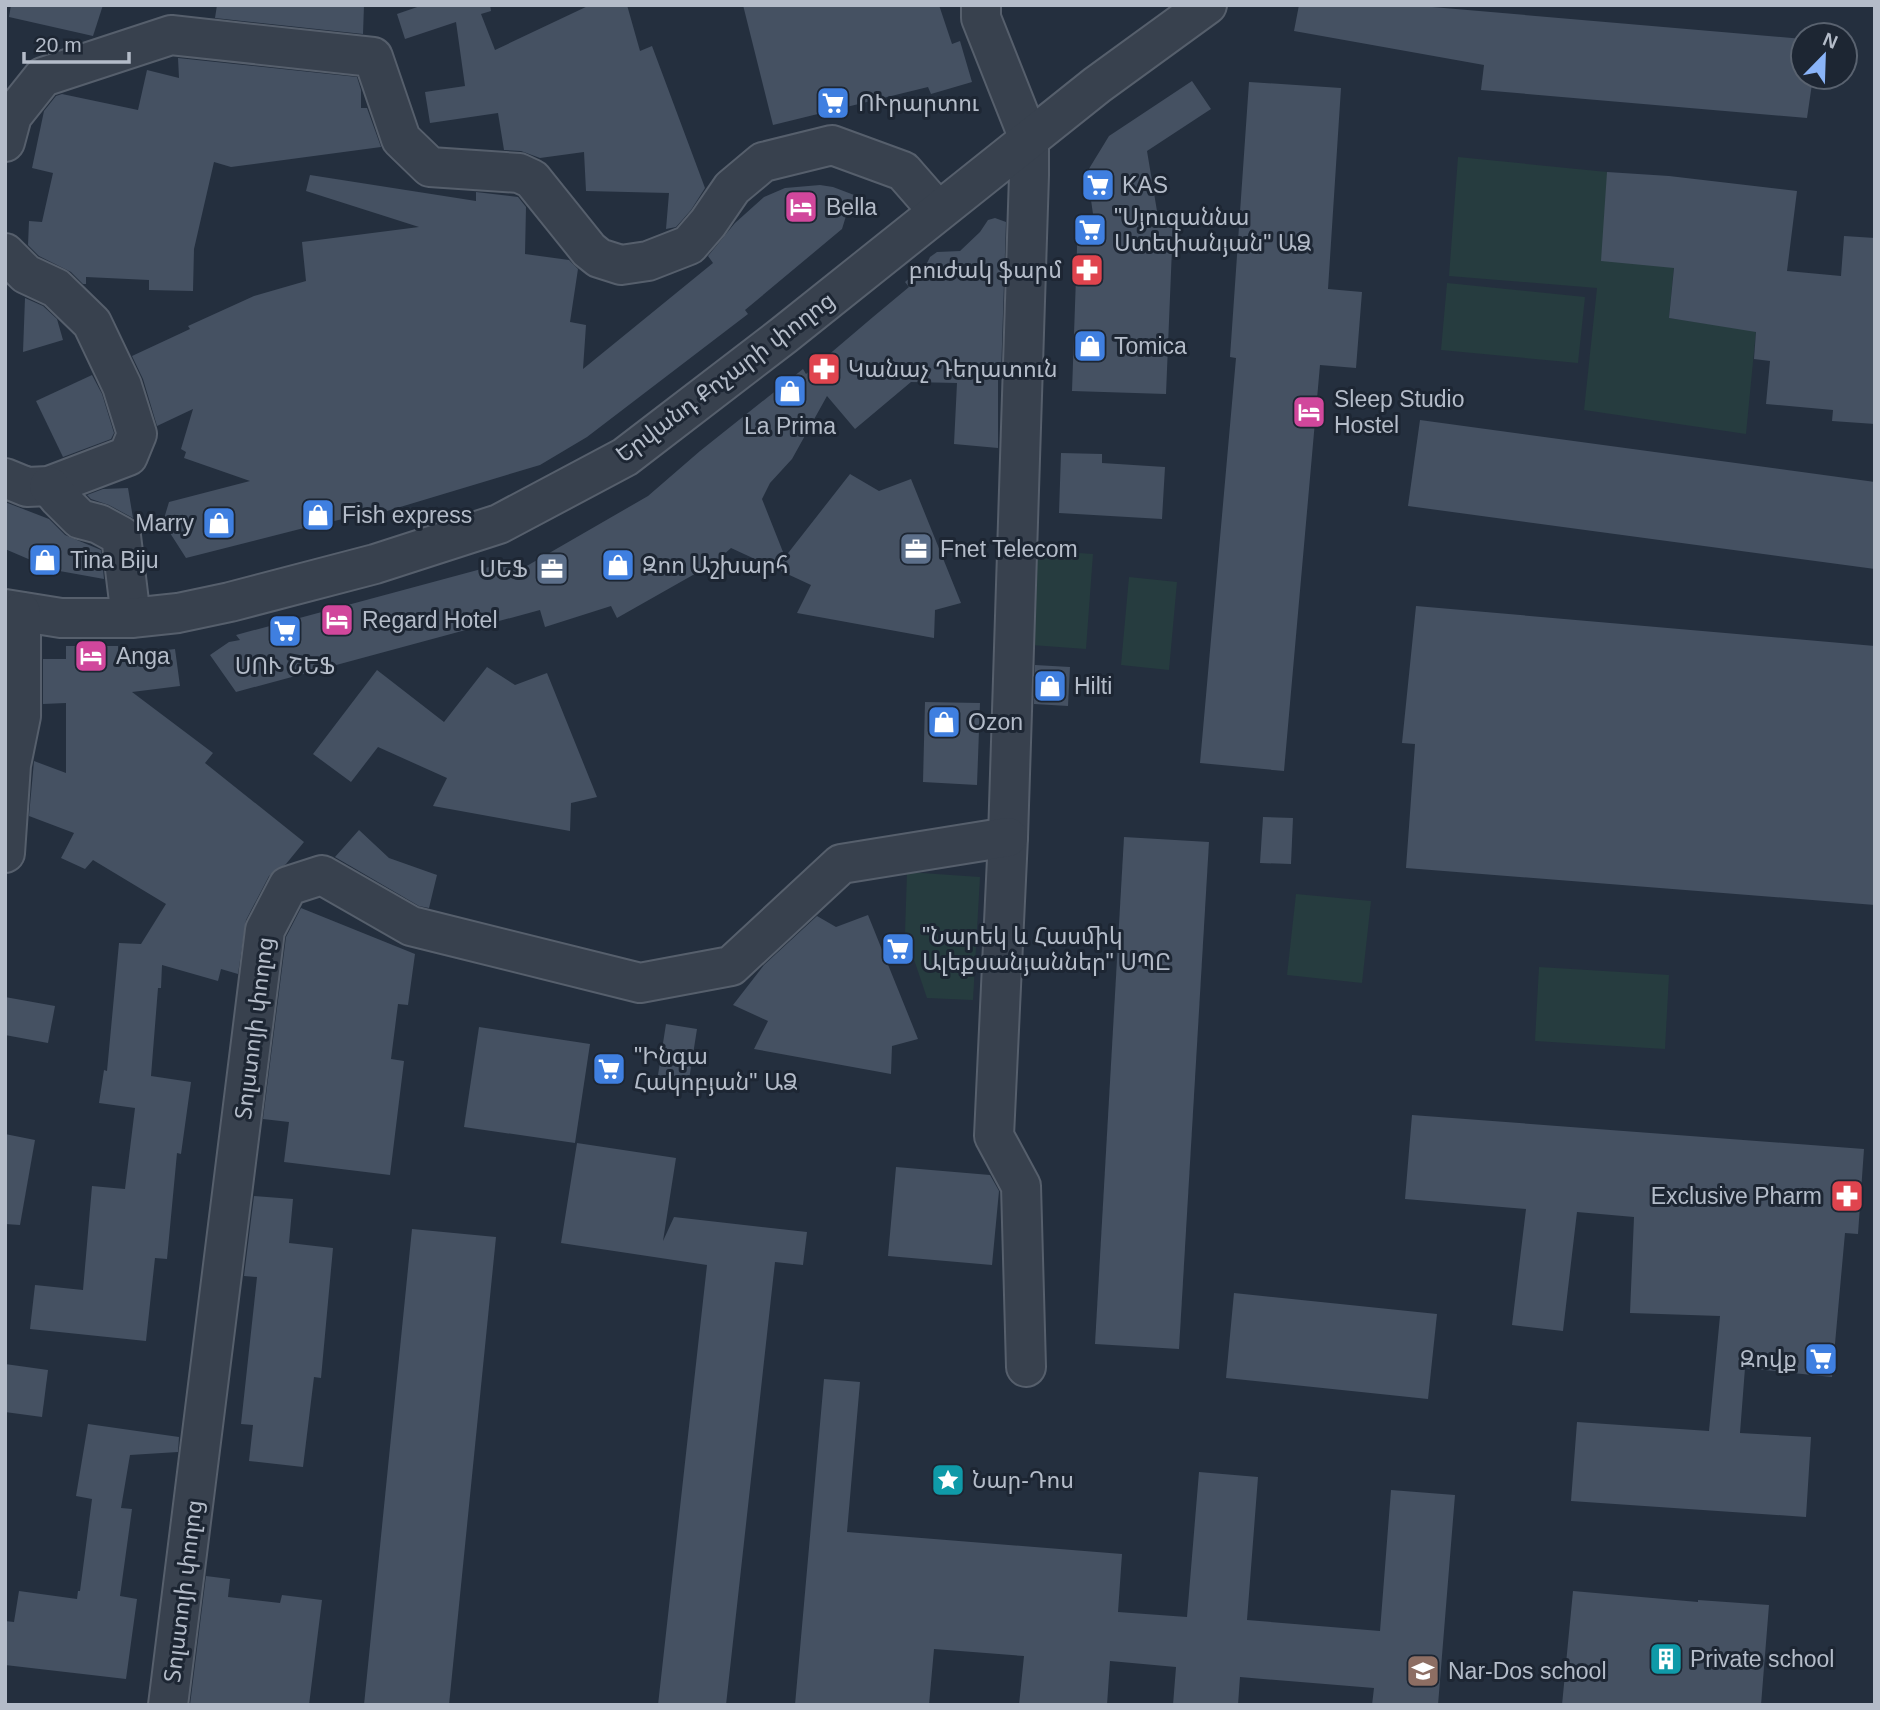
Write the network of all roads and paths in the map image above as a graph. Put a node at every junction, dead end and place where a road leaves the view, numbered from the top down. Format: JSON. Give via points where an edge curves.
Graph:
{"nodes":[{"id":1,"x":981,"y":5,"type":"edge"},
{"id":2,"x":1184,"y":5,"type":"edge"},
{"id":3,"x":1207,"y":5,"type":"edge"},
{"id":4,"x":1026,"y":132,"type":"junction"},
{"id":5,"x":5,"y":142,"type":"edge"},
{"id":6,"x":933,"y":207,"type":"junction"},
{"id":7,"x":6,"y":255,"type":"edge"},
{"id":8,"x":5,"y":478,"type":"edge"},
{"id":9,"x":49,"y":485,"type":"junction"},
{"id":10,"x":10,"y":604,"type":"edge"},
{"id":11,"x":130,"y":610,"type":"junction"},
{"id":12,"x":1008,"y":837,"type":"junction"},
{"id":13,"x":5,"y":853,"type":"edge"},
{"id":14,"x":1026,"y":1367,"type":"dead end"},
{"id":15,"x":168,"y":1705,"type":"edge"}],
"edges":[{"from":1,"to":4,"type":"street","via":[[981,18]]},
{"from":2,"to":4,"type":"street","name":"Երվանդ Քոչարի փողոց"},
{"from":3,"to":4,"type":"street","name":"Երվանդ Քոչարի փողոց"},
{"from":4,"to":6,"type":"street","name":"Երվանդ Քոչարի փողոց"},
{"from":4,"to":12,"type":"street","via":[[1030,175]]},
{"from":5,"to":6,"type":"street","via":[[12,116],[43,77],[171,35],[373,57],[401,139],[430,166],[519,173],[531,179],[589,250],[621,265],[648,261],[689,245],[732,188],[763,162],[832,145],[903,172]]},
{"from":6,"to":11,"type":"street","name":"Երվանդ Քոչարի փողոց","via":[[795,326],[625,457],[499,524],[375,564],[230,602],[178,613]]},
{"from":7,"to":9,"type":"street","via":[[26,274],[56,288],[92,323],[137,434],[128,456]]},
{"from":8,"to":9,"type":"street","via":[[27,487]]},
{"from":9,"to":11,"type":"street","via":[[80,519],[121,536]]},
{"from":10,"to":11,"type":"street","name":"Երվանդ Քոչարի փողոց","via":[[61,618]]},
{"from":10,"to":13,"type":"street","via":[[21,716],[11,765]]},
{"from":12,"to":14,"type":"street","via":[[994,1136],[1021,1186]]},
{"from":12,"to":15,"type":"street","name":"Տոլստոյի փողոց","via":[[841,864],[731,966],[640,983],[411,926],[322,875],[288,886],[265,930]]}]}
